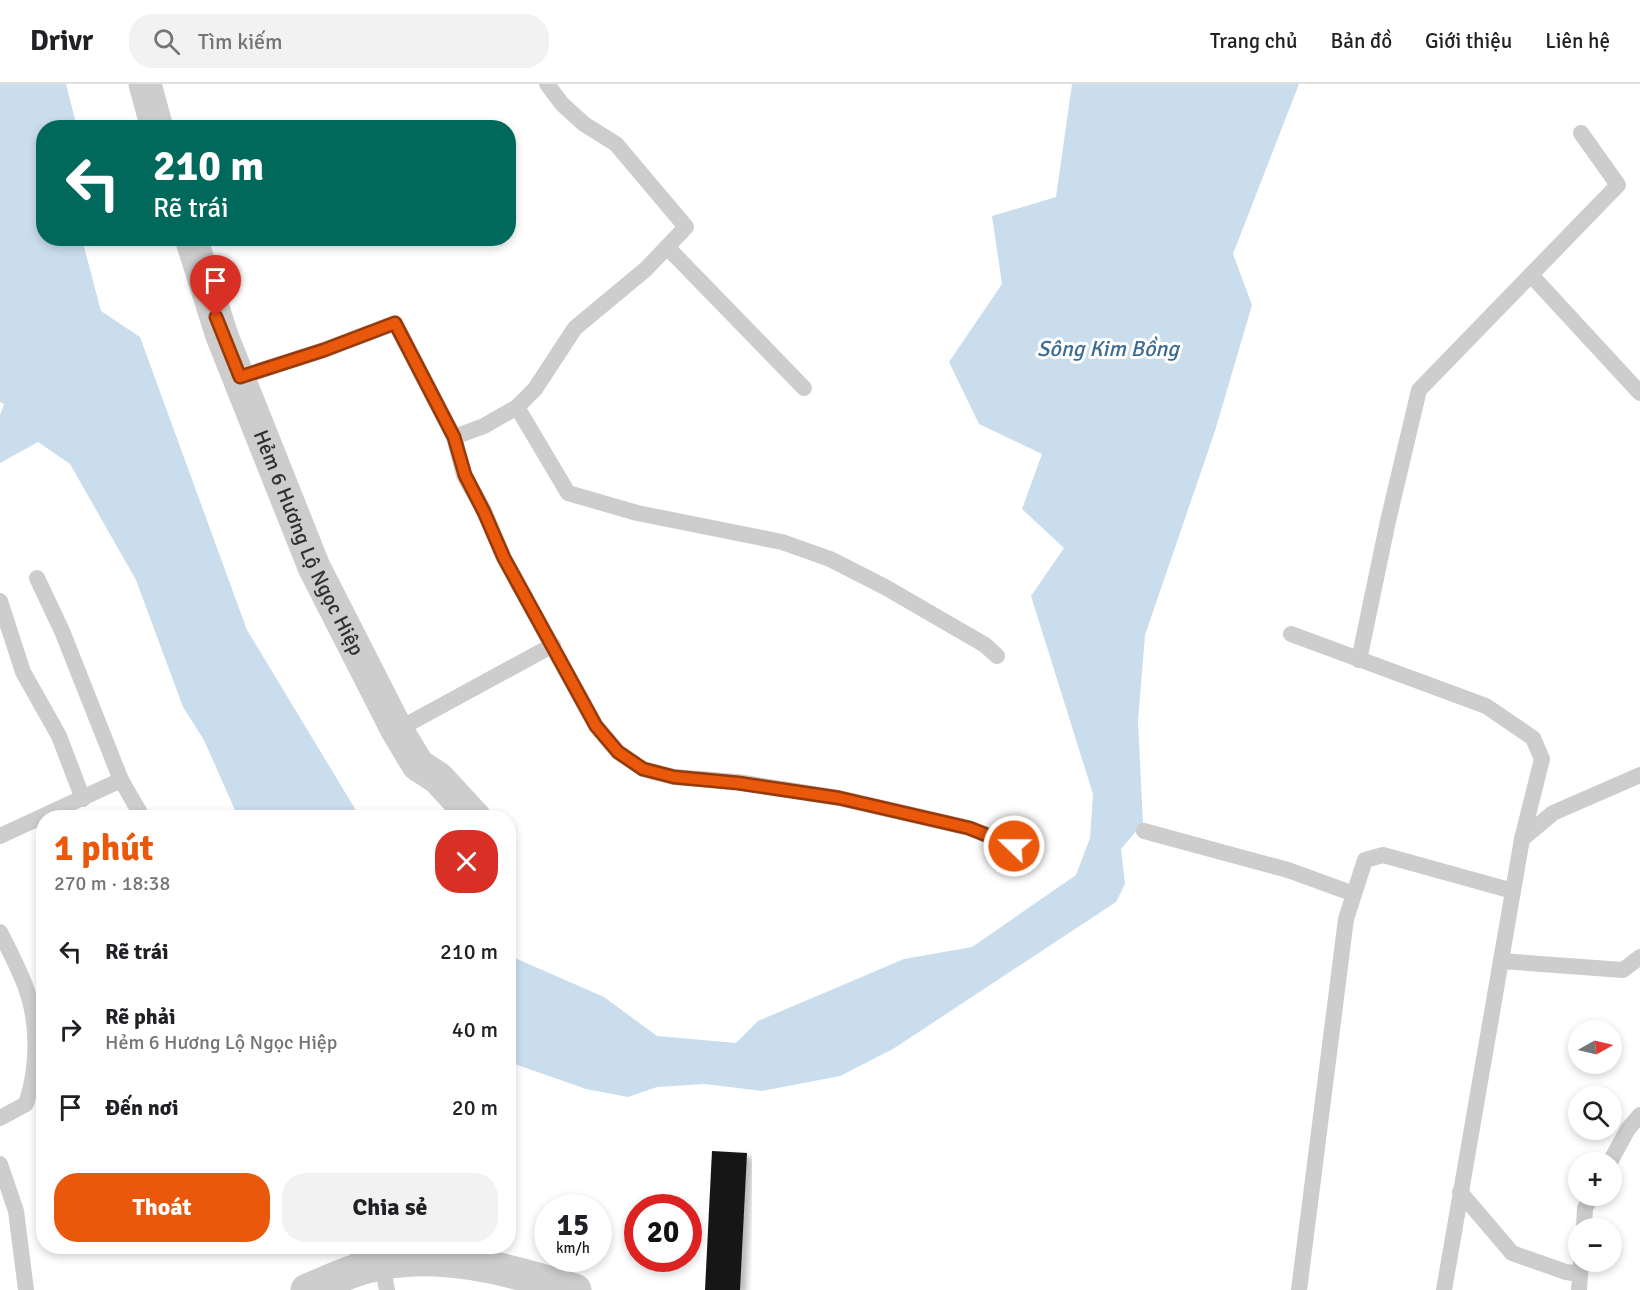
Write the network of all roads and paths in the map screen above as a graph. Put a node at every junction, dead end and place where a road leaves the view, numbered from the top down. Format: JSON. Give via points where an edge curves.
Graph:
{"nodes":[{"id":1,"x":145,"y":84,"type":"edge"},
{"id":2,"x":547,"y":84,"type":"edge"},
{"id":3,"x":155,"y":120,"type":"edge"},
{"id":4,"x":1581,"y":133,"type":"dead end"},
{"id":5,"x":194,"y":246,"type":"edge"},
{"id":6,"x":667,"y":247,"type":"junction"},
{"id":7,"x":1531,"y":275,"type":"junction"},
{"id":8,"x":240,"y":377,"type":"junction"},
{"id":9,"x":804,"y":388,"type":"dead end"},
{"id":10,"x":1640,"y":393,"type":"edge"},
{"id":11,"x":517,"y":407,"type":"junction"},
{"id":12,"x":454,"y":437,"type":"junction"},
{"id":13,"x":37,"y":578,"type":"dead end"},
{"id":14,"x":0,"y":601,"type":"edge"},
{"id":15,"x":1291,"y":634,"type":"dead end"},
{"id":16,"x":553,"y":645,"type":"junction"},
{"id":17,"x":997,"y":656,"type":"dead end"},
{"id":18,"x":1359,"y":660,"type":"junction"},
{"id":19,"x":397,"y":730,"type":"junction"},
{"id":20,"x":1640,"y":775,"type":"edge"},
{"id":21,"x":121,"y":780,"type":"junction"},
{"id":22,"x":83,"y":799,"type":"junction"},
{"id":23,"x":58,"y":810,"type":"edge"},
{"id":24,"x":138,"y":810,"type":"edge"},
{"id":25,"x":468,"y":810,"type":"edge"},
{"id":26,"x":36,"y":820,"type":"edge"},
{"id":27,"x":1144,"y":831,"type":"dead end"},
{"id":28,"x":0,"y":836,"type":"edge"},
{"id":29,"x":1522,"y":839,"type":"junction"},
{"id":30,"x":1014,"y":846,"type":"dead end"},
{"id":31,"x":1513,"y":891,"type":"junction"},
{"id":32,"x":1354,"y":894,"type":"junction"},
{"id":33,"x":0,"y":932,"type":"edge"},
{"id":34,"x":1640,"y":957,"type":"edge"},
{"id":35,"x":1501,"y":961,"type":"junction"},
{"id":36,"x":1640,"y":1115,"type":"edge"},
{"id":37,"x":0,"y":1118,"type":"edge"},
{"id":38,"x":1615,"y":1152,"type":"edge"},
{"id":39,"x":0,"y":1164,"type":"edge"},
{"id":40,"x":1460,"y":1192,"type":"junction"},
{"id":41,"x":372,"y":1267,"type":"edge"},
{"id":42,"x":1580,"y":1275,"type":"edge"},
{"id":43,"x":26,"y":1290,"type":"edge"},
{"id":44,"x":307,"y":1290,"type":"edge"},
{"id":45,"x":575,"y":1290,"type":"edge"},
{"id":46,"x":1299,"y":1290,"type":"edge"},
{"id":47,"x":1444,"y":1290,"type":"edge"}],
"edges":[{"from":1,"to":3,"type":"street"},
{"from":2,"to":6,"type":"lane","via":[[584,124],[616,144],[686,227]]},
{"from":4,"to":7,"type":"lane","via":[[1618,185]]},
{"from":5,"to":8,"type":"street","name":"Hẻm 6 Hương Lộ Ngọc Hiệp","via":[[222,336]]},
{"from":6,"to":9,"type":"lane"},
{"from":6,"to":11,"type":"lane","via":[[575,328],[535,389]]},
{"from":7,"to":10,"type":"lane"},
{"from":7,"to":18,"type":"lane","via":[[1419,390]]},
{"from":8,"to":12,"type":"lane","via":[[395,323]]},
{"from":8,"to":19,"type":"street","name":"Hẻm 6 Hương Lộ Ngọc Hiệp","via":[[314,567]]},
{"from":11,"to":12,"type":"lane"},
{"from":11,"to":17,"type":"lane","via":[[568,493],[637,513],[782,542],[830,559],[896,592]]},
{"from":12,"to":16,"type":"lane","via":[[465,475],[504,558]]},
{"from":13,"to":21,"type":"lane","via":[[79,670]]},
{"from":14,"to":22,"type":"lane","via":[[23,672],[59,736]]},
{"from":15,"to":18,"type":"lane"},
{"from":16,"to":19,"type":"lane"},
{"from":16,"to":30,"type":"lane","via":[[596,726],[618,752],[643,769],[674,777],[839,798],[969,828]]},
{"from":18,"to":29,"type":"lane","via":[[1486,706],[1533,738],[1542,759]]},
{"from":19,"to":25,"type":"street","name":"Hẻm 6 Hương Lộ Ngọc Hiệp","via":[[418,765],[438,778]]},
{"from":20,"to":29,"type":"lane","via":[[1553,813]]},
{"from":21,"to":22,"type":"lane"},
{"from":21,"to":24,"type":"lane"},
{"from":22,"to":23,"type":"lane"},
{"from":26,"to":28,"type":"lane"},
{"from":27,"to":32,"type":"lane","via":[[1288,870]]},
{"from":29,"to":31,"type":"lane"},
{"from":31,"to":32,"type":"lane","via":[[1383,855],[1365,860]]},
{"from":31,"to":35,"type":"lane"},
{"from":32,"to":46,"type":"lane","via":[[1344,931]]},
{"from":33,"to":37,"type":"lane","via":[[26,988],[34,1029],[33,1083],[26,1104]]},
{"from":34,"to":35,"type":"lane","via":[[1623,970]]},
{"from":35,"to":40,"type":"lane"},
{"from":36,"to":38,"type":"lane"},
{"from":39,"to":43,"type":"lane","via":[[16,1211]]},
{"from":40,"to":42,"type":"lane","via":[[1512,1253]]},
{"from":40,"to":47,"type":"lane"},
{"from":41,"to":44,"type":"street"},
{"from":41,"to":45,"type":"street","via":[[415,1260],[460,1261]]}]}
